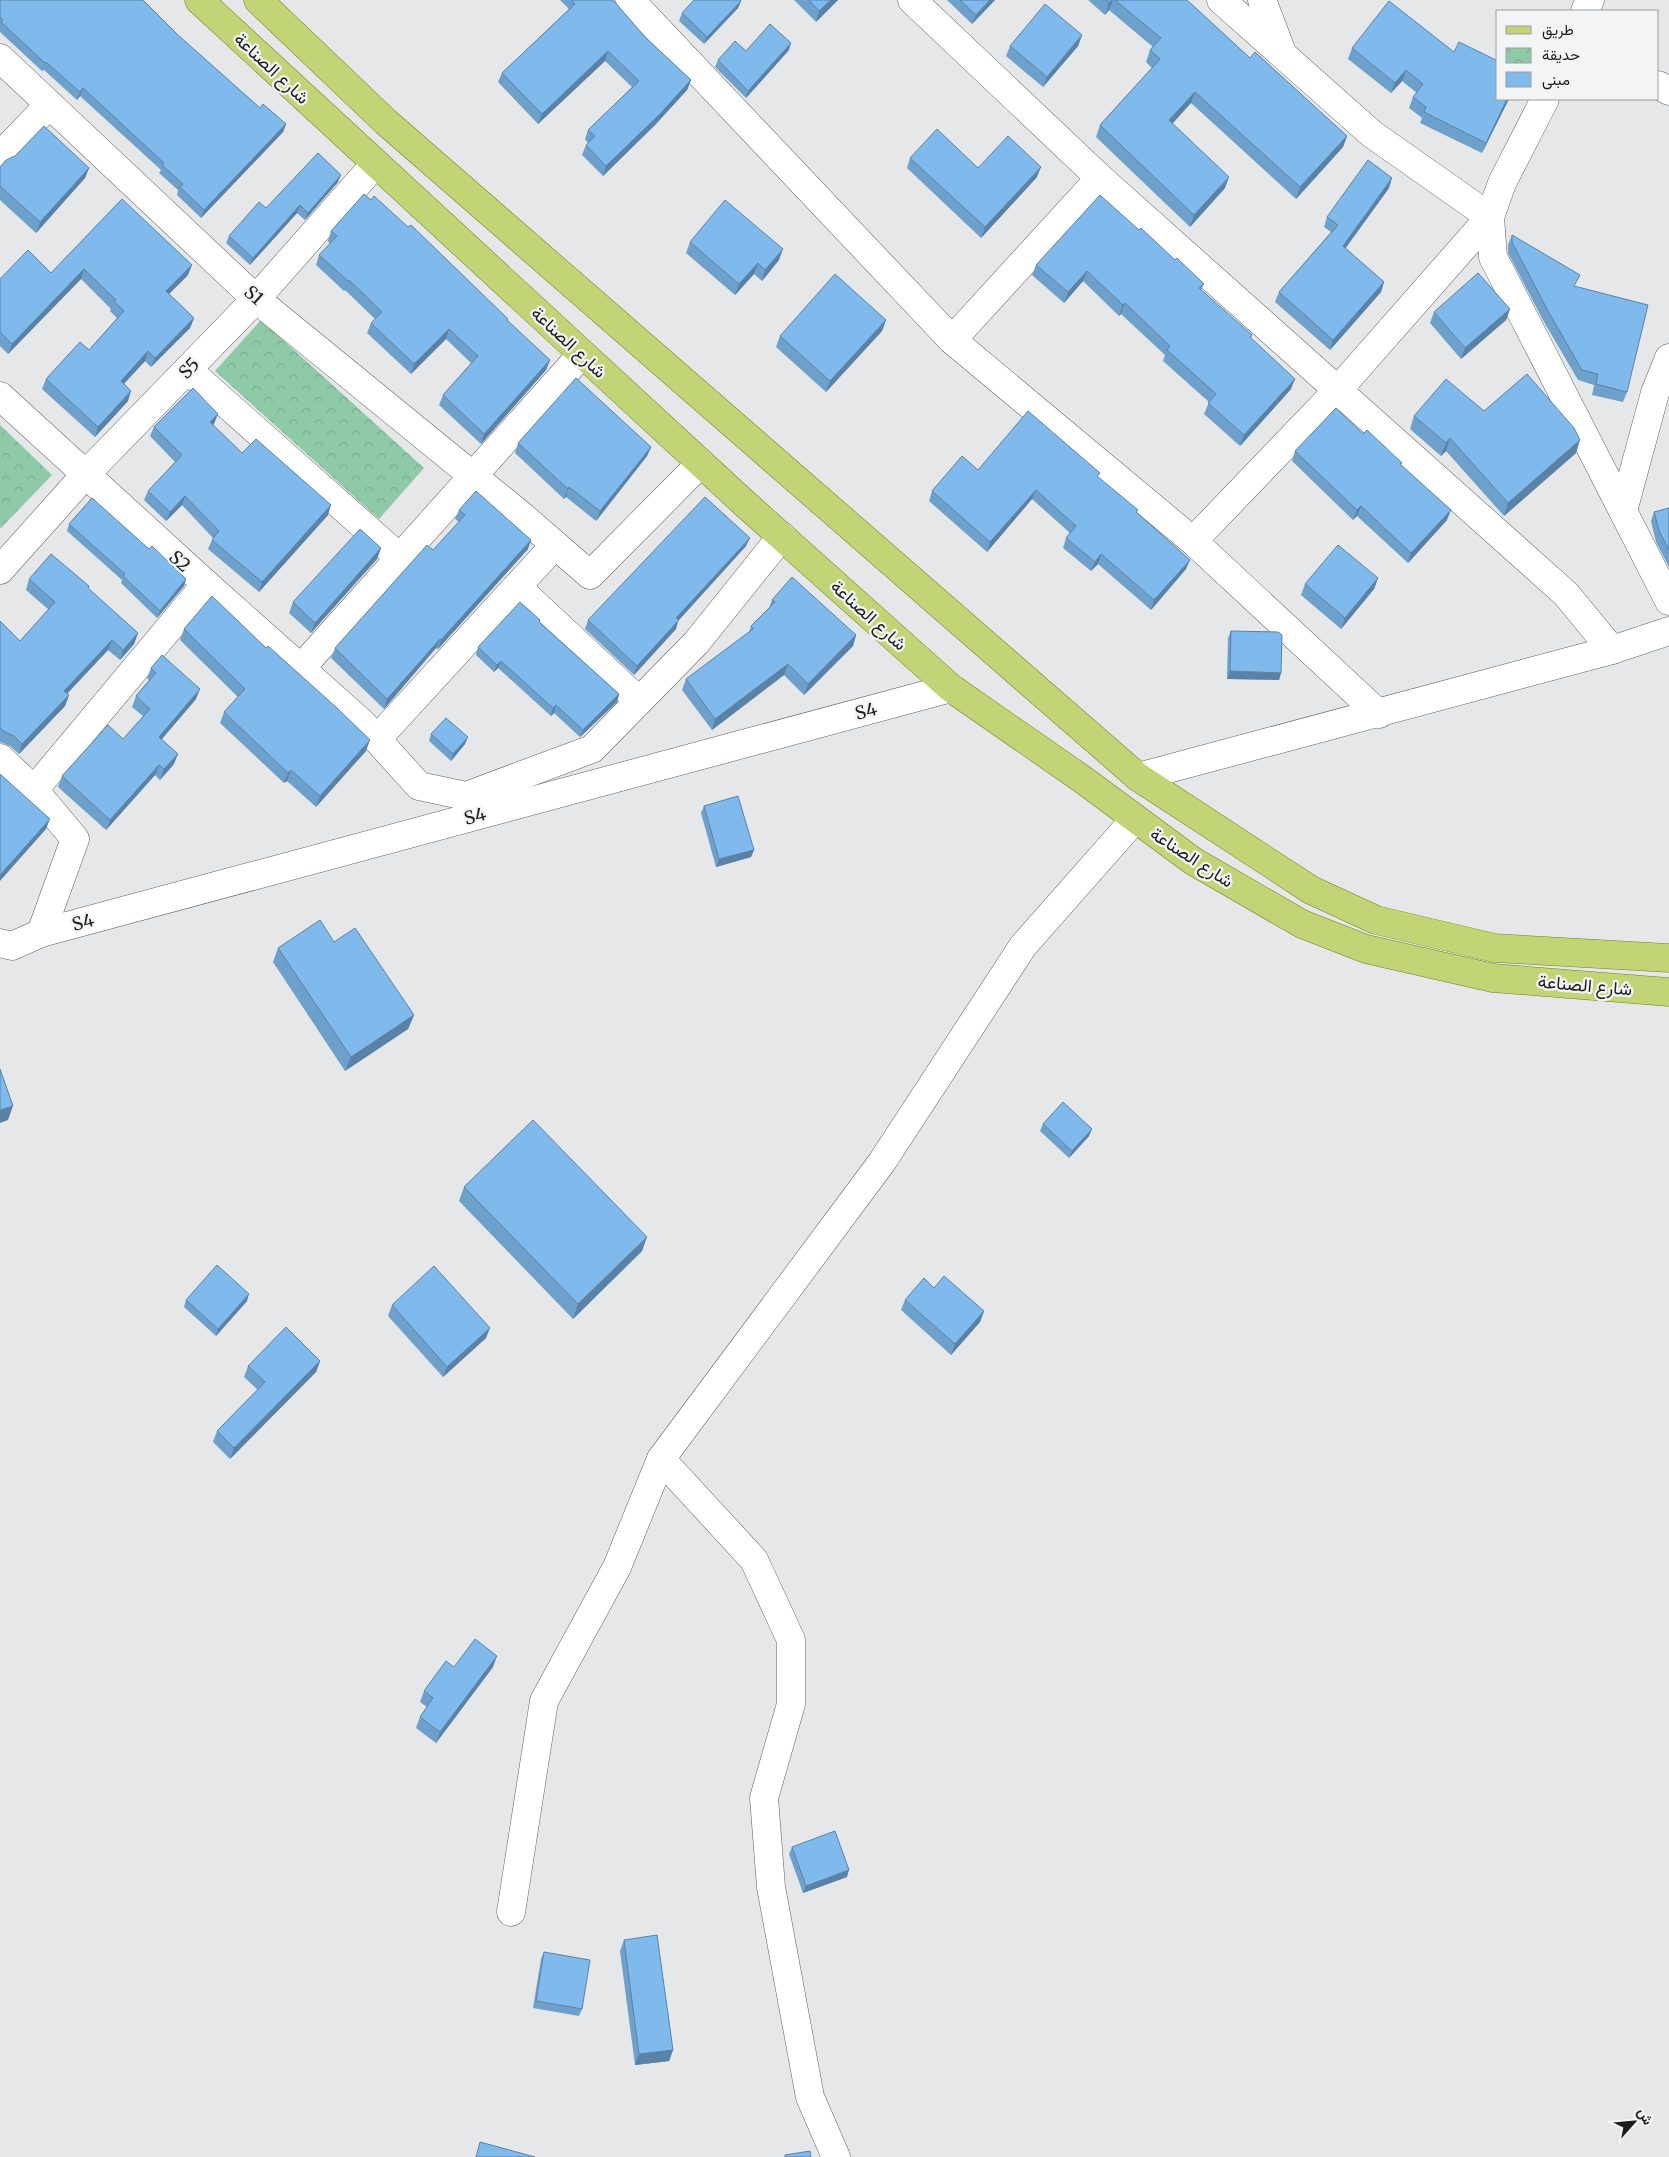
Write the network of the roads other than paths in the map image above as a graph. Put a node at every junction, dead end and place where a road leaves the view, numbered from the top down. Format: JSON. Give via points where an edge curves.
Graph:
{"nodes":[{"id":1,"x":199,"y":0,"type":"edge"},
{"id":2,"x":258,"y":0,"type":"edge"},
{"id":3,"x":630,"y":0,"type":"edge"},
{"id":4,"x":912,"y":0,"type":"edge"},
{"id":5,"x":1221,"y":0,"type":"edge"},
{"id":6,"x":1262,"y":0,"type":"edge"},
{"id":7,"x":1281,"y":51,"type":"junction"},
{"id":8,"x":0,"y":58,"type":"edge"},
{"id":9,"x":1544,"y":100,"type":"edge"},
{"id":10,"x":49,"y":105,"type":"junction"},
{"id":11,"x":0,"y":156,"type":"edge"},
{"id":12,"x":375,"y":164,"type":"junction"},
{"id":13,"x":1100,"y":178,"type":"junction"},
{"id":14,"x":1490,"y":217,"type":"junction"},
{"id":15,"x":256,"y":299,"type":"junction"},
{"id":16,"x":952,"y":340,"type":"junction"},
{"id":17,"x":582,"y":354,"type":"junction"},
{"id":18,"x":1669,"y":358,"type":"edge"},
{"id":19,"x":188,"y":370,"type":"junction"},
{"id":20,"x":1336,"y":391,"type":"junction"},
{"id":21,"x":0,"y":396,"type":"edge"},
{"id":22,"x":701,"y":462,"type":"junction"},
{"id":23,"x":85,"y":475,"type":"junction"},
{"id":24,"x":473,"y":476,"type":"junction"},
{"id":25,"x":1623,"y":511,"type":"junction"},
{"id":26,"x":782,"y":536,"type":"junction"},
{"id":27,"x":1193,"y":541,"type":"junction"},
{"id":28,"x":555,"y":545,"type":"junction"},
{"id":29,"x":400,"y":558,"type":"junction"},
{"id":30,"x":0,"y":570,"type":"edge"},
{"id":31,"x":206,"y":584,"type":"junction"},
{"id":32,"x":517,"y":587,"type":"junction"},
{"id":33,"x":1669,"y":601,"type":"edge"},
{"id":34,"x":1669,"y":631,"type":"edge"},
{"id":35,"x":1612,"y":650,"type":"junction"},
{"id":36,"x":301,"y":668,"type":"junction"},
{"id":37,"x":951,"y":688,"type":"junction"},
{"id":38,"x":638,"y":701,"type":"junction"},
{"id":39,"x":1379,"y":714,"type":"junction"},
{"id":40,"x":369,"y":731,"type":"junction"},
{"id":41,"x":0,"y":758,"type":"edge"},
{"id":42,"x":1138,"y":777,"type":"junction"},
{"id":43,"x":34,"y":790,"type":"junction"},
{"id":44,"x":1135,"y":819,"type":"junction"},
{"id":45,"x":41,"y":933,"type":"junction"},
{"id":46,"x":0,"y":943,"type":"edge"},
{"id":47,"x":1669,"y":958,"type":"edge"},
{"id":48,"x":1669,"y":992,"type":"edge"},
{"id":49,"x":661,"y":1459,"type":"junction"},
{"id":50,"x":511,"y":1912,"type":"dead end"},
{"id":51,"x":836,"y":2157,"type":"edge"}],
"edges":[{"from":1,"to":12,"type":"main road","name":"شارع الصناعة"},
{"from":2,"to":42,"type":"main road","name":"شارع الصناعة","via":[[386,122]]},
{"from":3,"to":16,"type":"street"},
{"from":4,"to":13,"type":"street"},
{"from":5,"to":7,"type":"street"},
{"from":6,"to":7,"type":"street"},
{"from":7,"to":14,"type":"street","via":[[1372,134]]},
{"from":8,"to":10,"type":"street","name":"S1"},
{"from":9,"to":14,"type":"street","via":[[1502,183]]},
{"from":10,"to":11,"type":"street"},
{"from":10,"to":15,"type":"street","name":"S1"},
{"from":12,"to":15,"type":"street","name":"S5"},
{"from":12,"to":17,"type":"main road","name":"شارع الصناعة"},
{"from":13,"to":16,"type":"street"},
{"from":13,"to":20,"type":"street"},
{"from":14,"to":20,"type":"street"},
{"from":14,"to":25,"type":"street","via":[[1493,257]]},
{"from":15,"to":19,"type":"street","name":"S5"},
{"from":15,"to":24,"type":"street","name":"S1"},
{"from":16,"to":27,"type":"street"},
{"from":17,"to":22,"type":"main road","name":"شارع الصناعة"},
{"from":17,"to":24,"type":"street"},
{"from":18,"to":25,"type":"street","via":[[1655,393]]},
{"from":19,"to":23,"type":"street","name":"S5"},
{"from":19,"to":29,"type":"street"},
{"from":20,"to":27,"type":"street"},
{"from":20,"to":35,"type":"street","via":[[1566,594]]},
{"from":21,"to":23,"type":"street","name":"S2"},
{"from":22,"to":26,"type":"main road","name":"شارع الصناعة"},
{"from":22,"to":28,"type":"street","name":"S1","via":[[590,575]]},
{"from":23,"to":30,"type":"street","name":"S5"},
{"from":23,"to":31,"type":"street","name":"S2"},
{"from":24,"to":28,"type":"street","name":"S1"},
{"from":24,"to":29,"type":"street"},
{"from":25,"to":33,"type":"street"},
{"from":26,"to":37,"type":"main road","name":"شارع الصناعة"},
{"from":26,"to":38,"type":"street","name":"S2","via":[[696,643]]},
{"from":27,"to":39,"type":"street"},
{"from":28,"to":32,"type":"street"},
{"from":29,"to":36,"type":"street"},
{"from":31,"to":36,"type":"street","name":"S2"},
{"from":31,"to":43,"type":"street"},
{"from":32,"to":38,"type":"street"},
{"from":32,"to":40,"type":"street"},
{"from":34,"to":35,"type":"street"},
{"from":35,"to":39,"type":"street"},
{"from":36,"to":40,"type":"street","name":"S2"},
{"from":37,"to":44,"type":"main road","name":"شارع الصناعة"},
{"from":37,"to":45,"type":"street","name":"S4"},
{"from":38,"to":40,"type":"street","name":"S2","via":[[592,749],[466,796],[419,786]]},
{"from":39,"to":42,"type":"street"},
{"from":41,"to":43,"type":"street"},
{"from":42,"to":47,"type":"main road","name":"شارع الصناعة","via":[[1312,890],[1376,920],[1495,948]]},
{"from":43,"to":45,"type":"street","via":[[75,839]]},
{"from":44,"to":48,"type":"main road","name":"شارع الصناعة","via":[[1193,861],[1302,924],[1366,949],[1493,978]]},
{"from":44,"to":49,"type":"street","via":[[1023,946],[882,1162]]},
{"from":45,"to":46,"type":"street","name":"S4","via":[[12,946]]},
{"from":49,"to":50,"type":"street","via":[[617,1567],[544,1701]]},
{"from":49,"to":51,"type":"street","via":[[754,1560],[791,1640],[791,1704],[764,1798],[770,1877],[810,2097]]}]}
